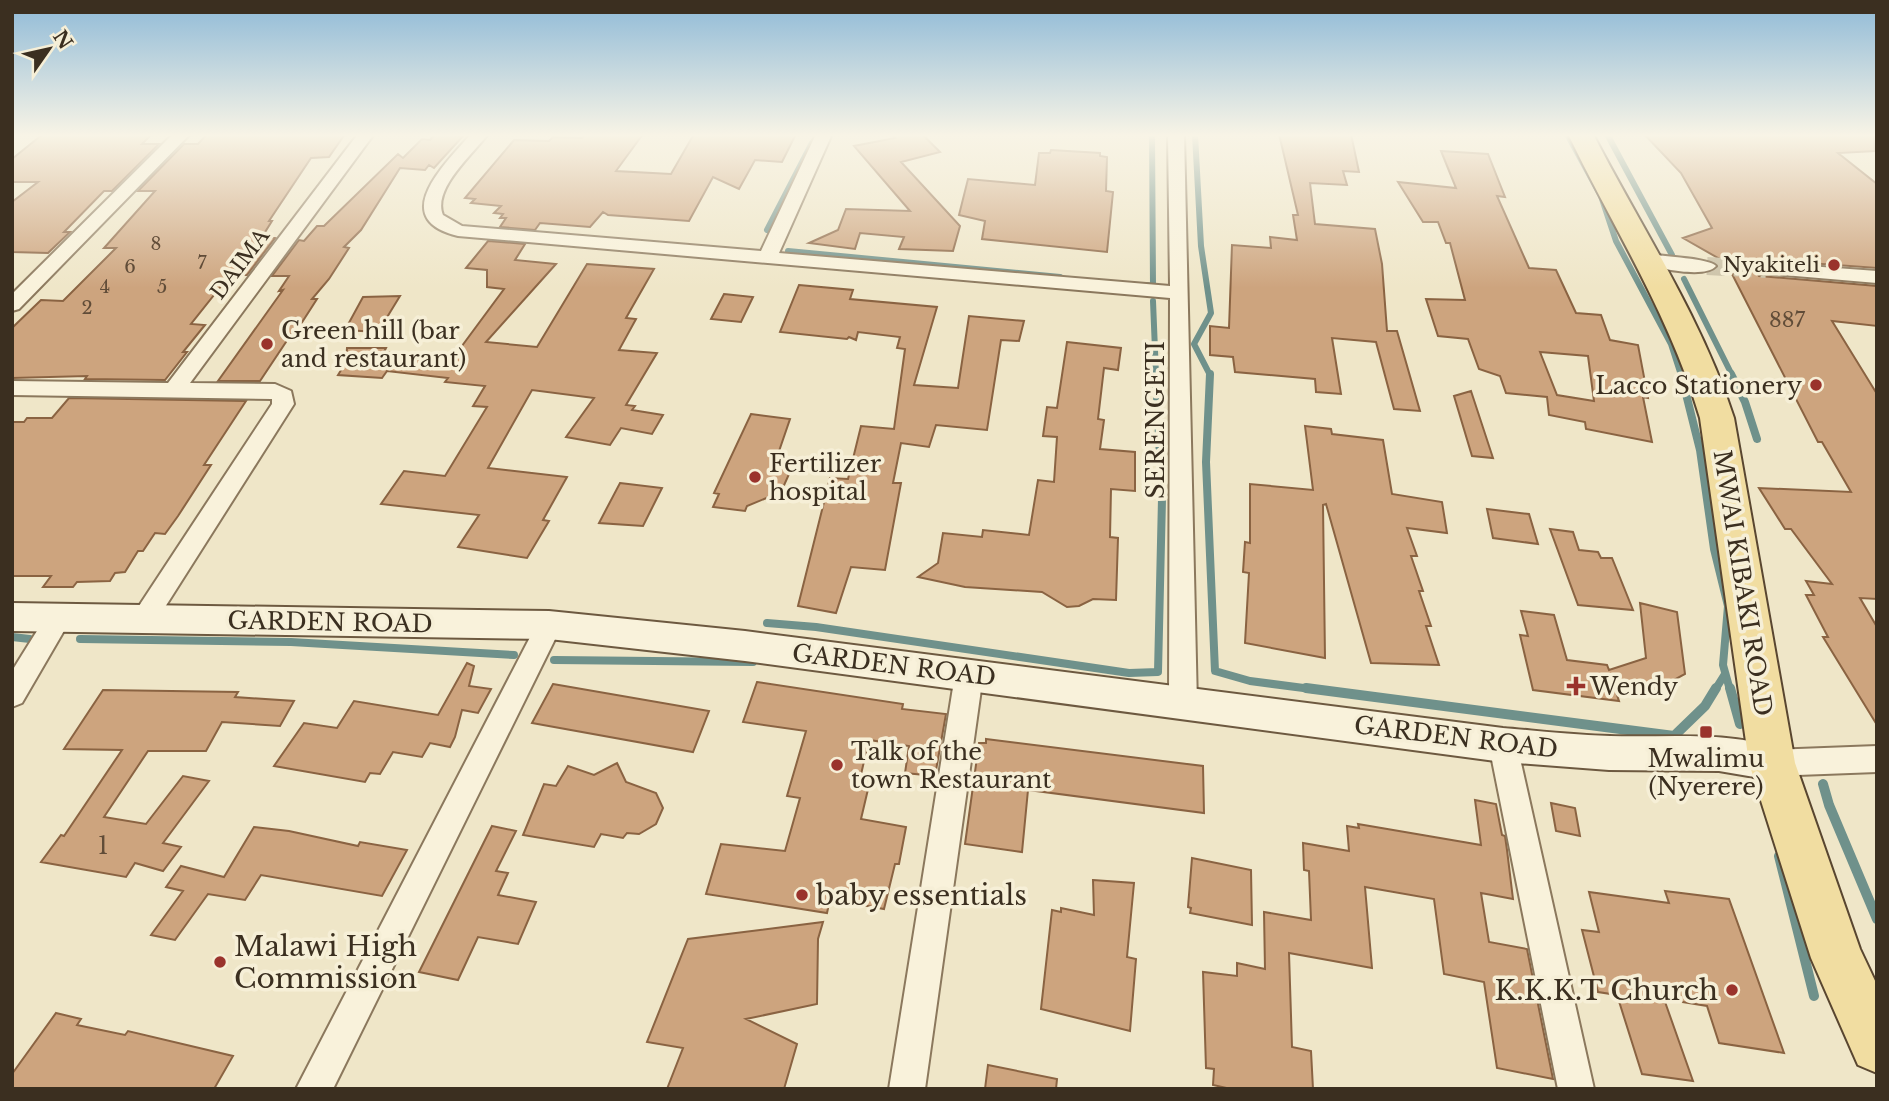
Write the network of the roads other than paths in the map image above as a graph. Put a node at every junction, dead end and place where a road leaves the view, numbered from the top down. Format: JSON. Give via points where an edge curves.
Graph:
{"nodes":[{"id":1,"x":130,"y":185,"type":"edge"},
{"id":2,"x":327,"y":185,"type":"edge"},
{"id":3,"x":439,"y":185,"type":"edge"},
{"id":4,"x":801,"y":185,"type":"edge"},
{"id":5,"x":1177,"y":185,"type":"edge"},
{"id":6,"x":1609,"y":185,"type":"edge"},
{"id":7,"x":768,"y":258,"type":"junction"},
{"id":8,"x":1650,"y":260,"type":"junction"},
{"id":9,"x":1707,"y":266,"type":"tunnel mouth"},
{"id":10,"x":1766,"y":269,"type":"tunnel mouth"},
{"id":11,"x":1877,"y":277,"type":"edge"},
{"id":12,"x":1180,"y":292,"type":"junction"},
{"id":13,"x":12,"y":305,"type":"edge"},
{"id":14,"x":12,"y":388,"type":"edge"},
{"id":15,"x":175,"y":388,"type":"junction"},
{"id":16,"x":12,"y":617,"type":"edge"},
{"id":17,"x":59,"y":617,"type":"junction"},
{"id":18,"x":144,"y":619,"type":"junction"},
{"id":19,"x":549,"y":625,"type":"junction"},
{"id":20,"x":970,"y":675,"type":"junction"},
{"id":21,"x":12,"y":695,"type":"edge"},
{"id":22,"x":1183,"y":705,"type":"junction"},
{"id":23,"x":1503,"y":745,"type":"junction"},
{"id":24,"x":1877,"y":759,"type":"edge"},
{"id":25,"x":1772,"y":763,"type":"junction"},
{"id":26,"x":1877,"y":1046,"type":"edge"},
{"id":27,"x":314,"y":1089,"type":"edge"},
{"id":28,"x":906,"y":1089,"type":"edge"},
{"id":29,"x":1576,"y":1089,"type":"edge"}],
"edges":[{"from":1,"to":13,"type":"street"},
{"from":2,"to":15,"type":"street","name":"DAIMA"},
{"from":3,"to":7,"type":"street","via":[[431,196],[430,210],[439,222],[458,231]]},
{"from":4,"to":7,"type":"street"},
{"from":5,"to":12,"type":"street","name":"SERENGETI"},
{"from":6,"to":8,"type":"main road","name":"MWAI KIBAKI ROAD"},
{"from":7,"to":12,"type":"street"},
{"from":8,"to":9,"type":"street"},
{"from":8,"to":25,"type":"main road","name":"MWAI KIBAKI ROAD","via":[[1706,374],[1717,418]]},
{"from":10,"to":11,"type":"street"},
{"from":12,"to":22,"type":"street","name":"SERENGETI"},
{"from":14,"to":15,"type":"street"},
{"from":15,"to":18,"type":"street","via":[[275,391],[285,400]]},
{"from":16,"to":17,"type":"street","name":"GARDEN ROAD"},
{"from":17,"to":18,"type":"street","name":"GARDEN ROAD"},
{"from":17,"to":21,"type":"street"},
{"from":18,"to":19,"type":"street","name":"GARDEN ROAD"},
{"from":19,"to":20,"type":"street","name":"GARDEN ROAD"},
{"from":19,"to":27,"type":"street"},
{"from":20,"to":22,"type":"street","name":"GARDEN ROAD"},
{"from":20,"to":28,"type":"street"},
{"from":22,"to":23,"type":"street","name":"GARDEN ROAD"},
{"from":23,"to":25,"type":"street","name":"GARDEN ROAD","via":[[1609,753],[1719,754]]},
{"from":23,"to":29,"type":"street"},
{"from":24,"to":25,"type":"street"},
{"from":25,"to":26,"type":"main road","name":"MWAI KIBAKI ROAD","via":[[1837,958]]}]}
